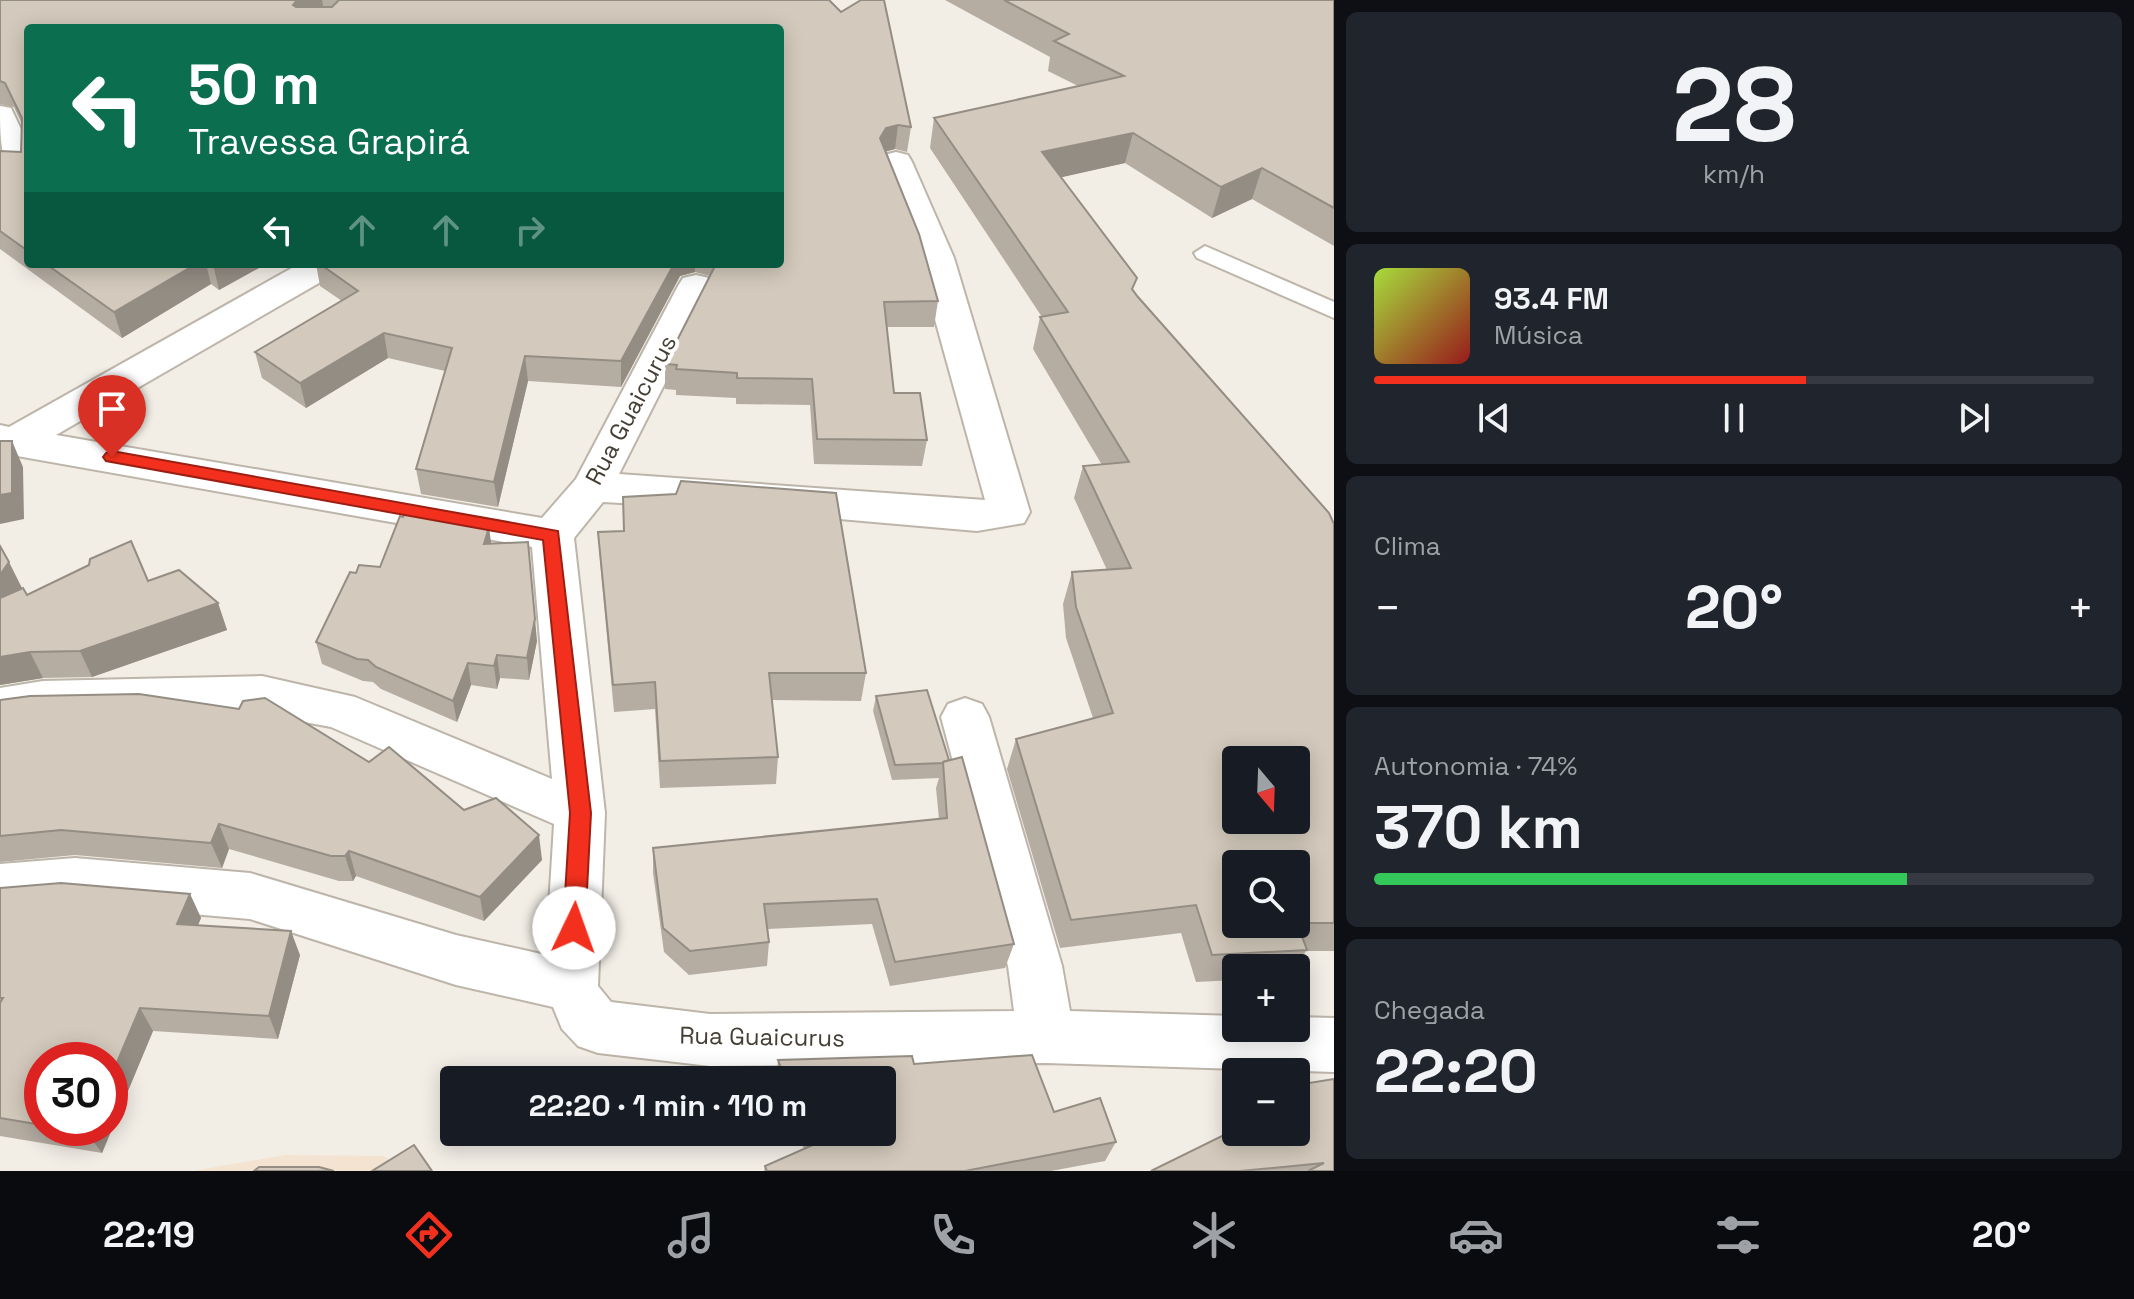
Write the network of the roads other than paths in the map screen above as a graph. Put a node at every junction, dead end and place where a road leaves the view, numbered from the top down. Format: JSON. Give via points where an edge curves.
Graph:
{"nodes":[{"id":1,"x":0,"y":115,"type":"edge"},
{"id":2,"x":896,"y":162,"type":"dead end"},
{"id":3,"x":16,"y":170,"type":"edge"},
{"id":4,"x":1205,"y":253,"type":"dead end"},
{"id":5,"x":318,"y":268,"type":"edge"},
{"id":6,"x":696,"y":286,"type":"dead end"},
{"id":7,"x":1334,"y":311,"type":"edge"},
{"id":8,"x":9,"y":440,"type":"edge"},
{"id":9,"x":592,"y":487,"type":"junction"},
{"id":10,"x":552,"y":535,"type":"junction"},
{"id":11,"x":0,"y":707,"type":"edge"},
{"id":12,"x":965,"y":717,"type":"dead end"},
{"id":13,"x":580,"y":813,"type":"junction"},
{"id":14,"x":0,"y":887,"type":"edge"},
{"id":15,"x":571,"y":986,"type":"junction"},
{"id":16,"x":1046,"y":1037,"type":"junction"},
{"id":17,"x":1334,"y":1045,"type":"edge"}],
"edges":[{"from":1,"to":3,"type":"street"},
{"from":2,"to":9,"type":"street","via":[[936,258],[1009,512],[977,516]]},
{"from":4,"to":7,"type":"lane"},
{"from":5,"to":8,"type":"street"},
{"from":6,"to":9,"type":"street","name":"Rua Guaicurus"},
{"from":8,"to":10,"type":"street"},
{"from":9,"to":10,"type":"street","name":"Rua Guaicurus"},
{"from":10,"to":13,"type":"street"},
{"from":11,"to":13,"type":"street","via":[[43,700],[262,695],[338,710]]},
{"from":12,"to":16,"type":"street","via":[[1035,966]]},
{"from":13,"to":15,"type":"street"},
{"from":14,"to":15,"type":"street","via":[[75,881],[250,896],[456,960]]},
{"from":15,"to":16,"type":"street","name":"Rua Guaicurus","via":[[582,1011],[598,1027],[710,1040]]},
{"from":16,"to":17,"type":"street","name":"Rua Guaicurus"}]}
